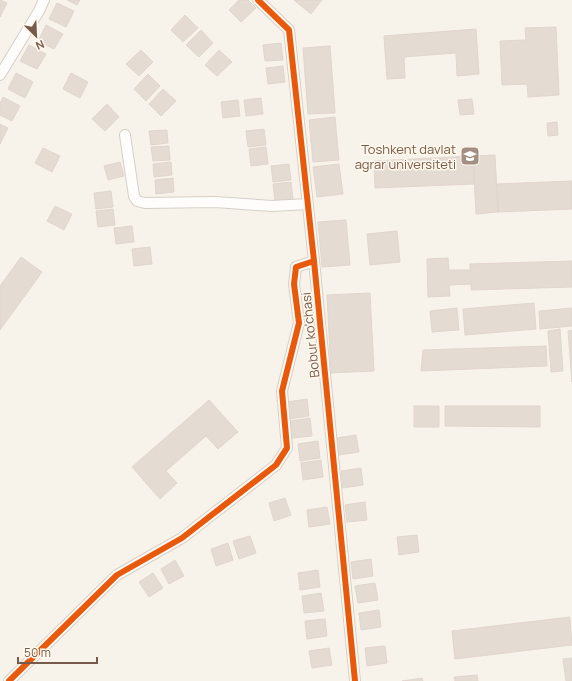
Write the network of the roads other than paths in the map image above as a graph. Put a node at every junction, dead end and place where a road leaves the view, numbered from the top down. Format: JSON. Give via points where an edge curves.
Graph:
{"nodes":[{"id":1,"x":44,"y":0,"type":"edge"},
{"id":2,"x":258,"y":0,"type":"edge"},
{"id":3,"x":0,"y":75,"type":"edge"},
{"id":4,"x":125,"y":135,"type":"dead end"},
{"id":5,"x":308,"y":204,"type":"junction"},
{"id":6,"x":314,"y":261,"type":"junction"},
{"id":7,"x":9,"y":681,"type":"edge"},
{"id":8,"x":355,"y":681,"type":"edge"}],
"edges":[{"from":1,"to":3,"type":"street"},
{"from":2,"to":5,"type":"street","name":"Bobur ko'chasi","via":[[289,30]]},
{"from":4,"to":5,"type":"street","via":[[134,196],[137,200],[145,203],[216,202],[272,206]]},
{"from":5,"to":6,"type":"street","name":"Bobur ko'chasi"},
{"from":6,"to":7,"type":"street","via":[[296,267],[294,284],[299,323],[282,391],[287,448],[276,465],[182,538],[117,575]]},
{"from":6,"to":8,"type":"street","name":"Bobur ko'chasi"}]}
